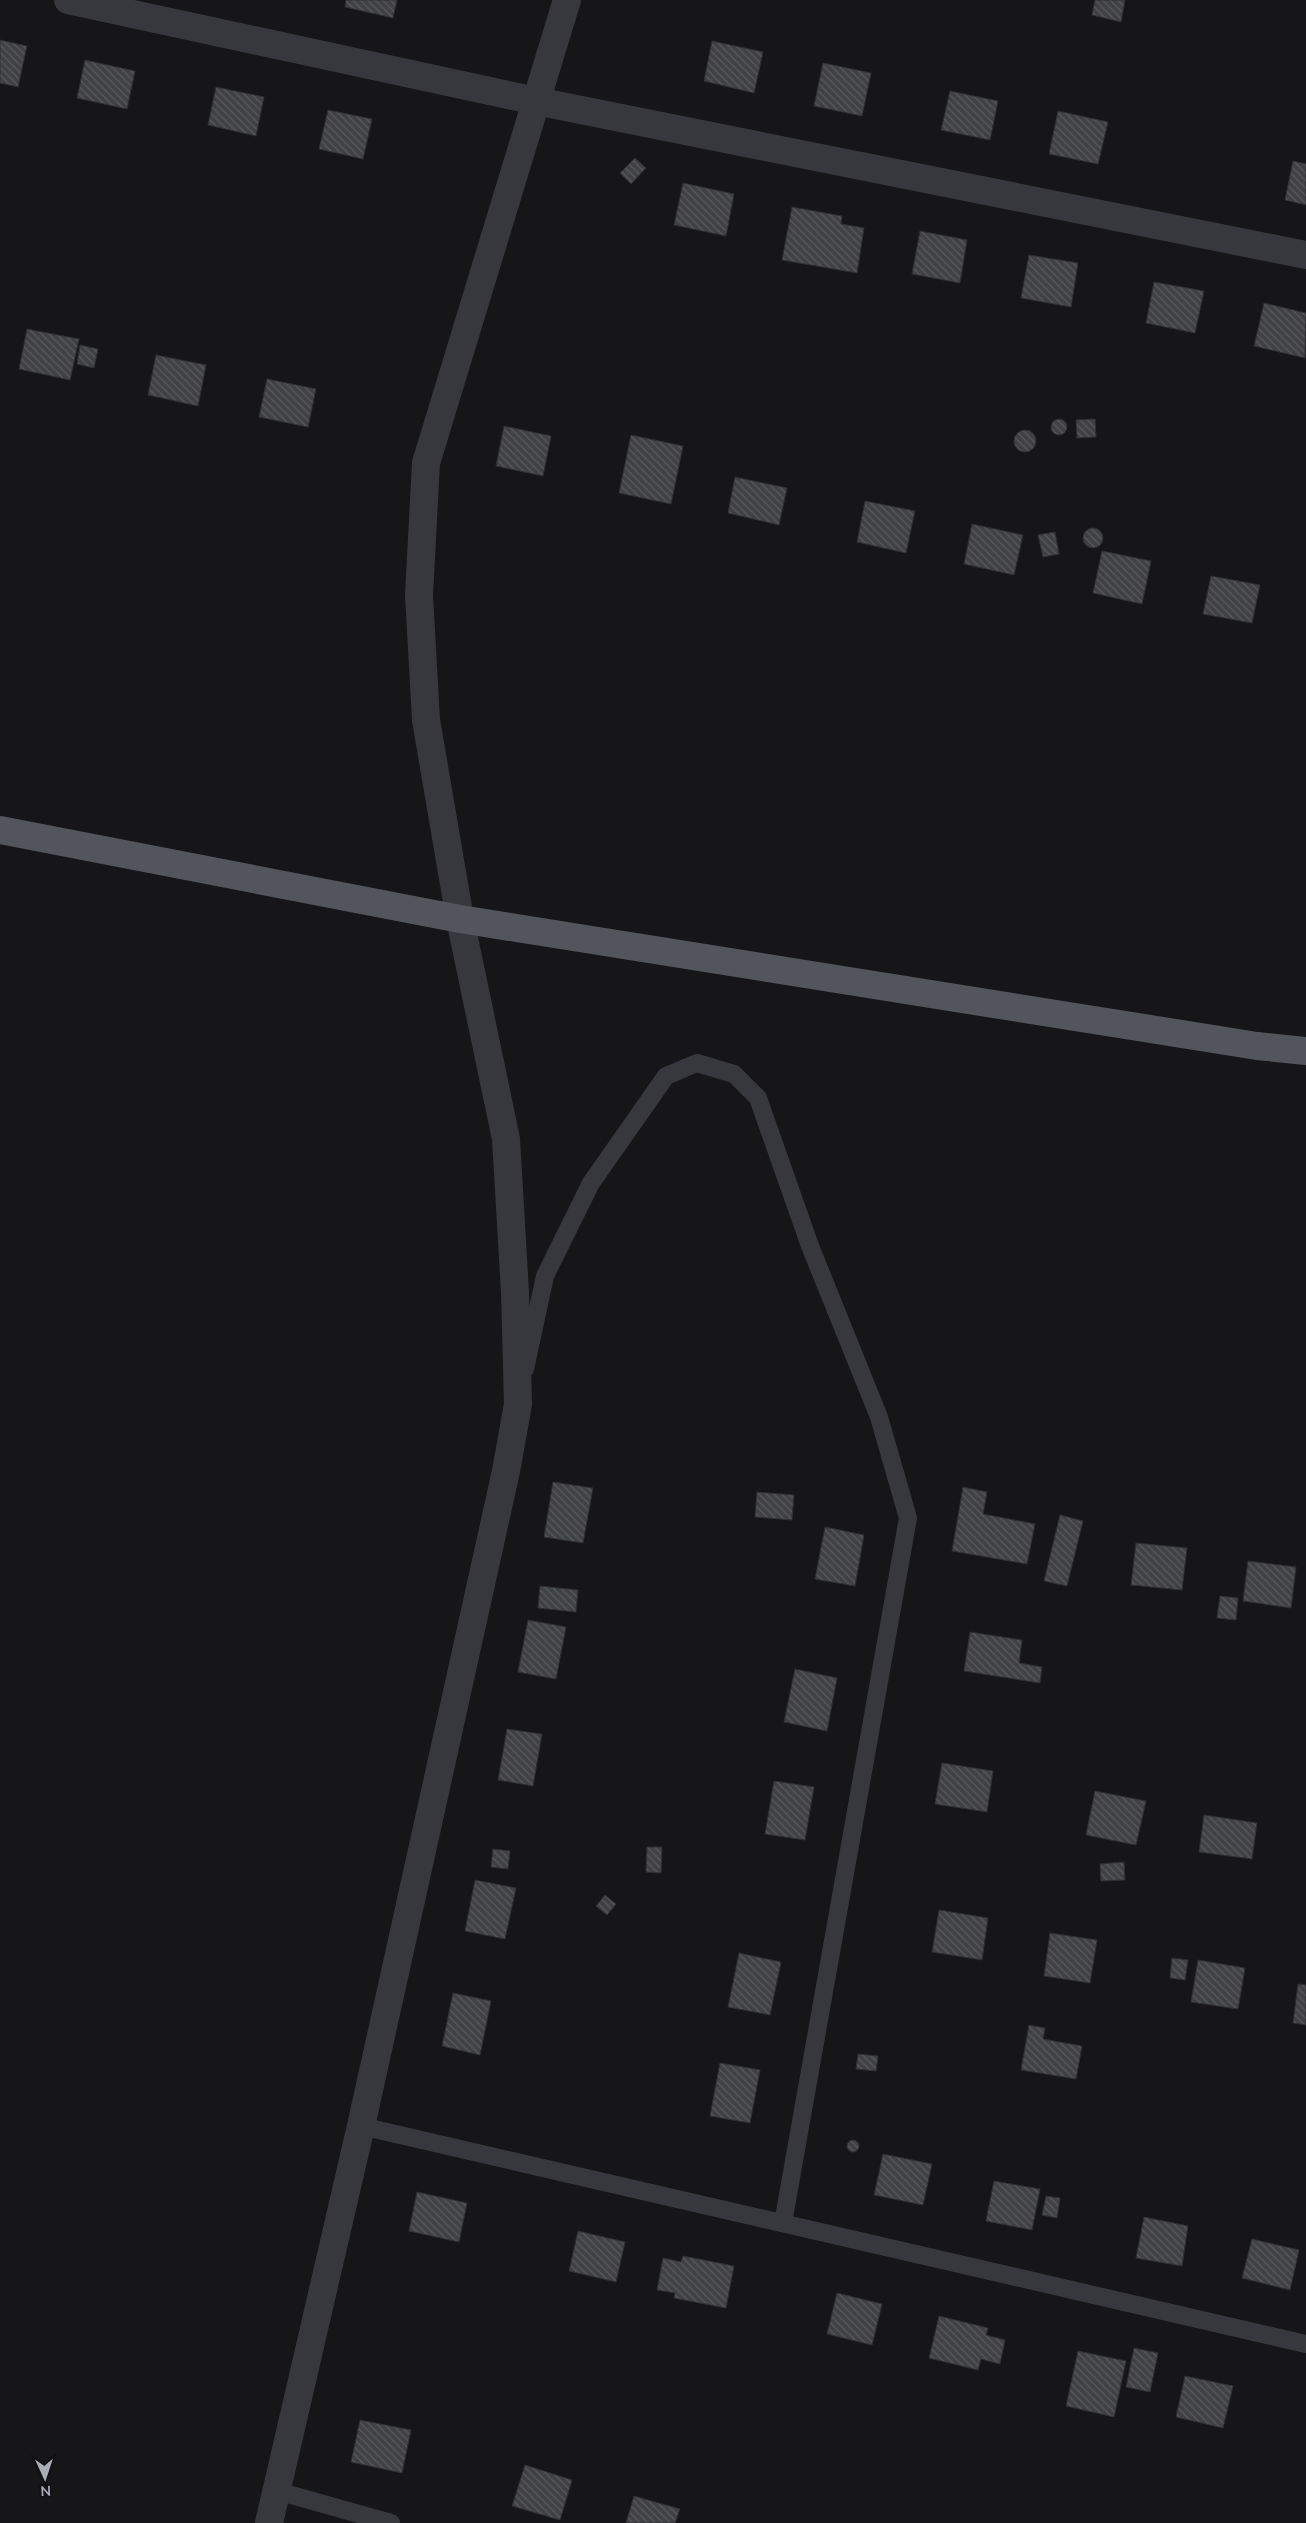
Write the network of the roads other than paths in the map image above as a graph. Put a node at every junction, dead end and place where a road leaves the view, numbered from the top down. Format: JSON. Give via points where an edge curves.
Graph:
{"nodes":[{"id":1,"x":68,"y":0,"type":"edge"},
{"id":2,"x":567,"y":0,"type":"edge"},
{"id":3,"x":536,"y":101,"type":"junction"},
{"id":4,"x":1306,"y":255,"type":"edge"},
{"id":5,"x":0,"y":830,"type":"edge"},
{"id":6,"x":460,"y":919,"type":"junction"},
{"id":7,"x":1306,"y":1051,"type":"edge"},
{"id":8,"x":518,"y":1404,"type":"junction"},
{"id":9,"x":361,"y":2126,"type":"junction"},
{"id":10,"x":783,"y":2223,"type":"junction"},
{"id":11,"x":1306,"y":2344,"type":"edge"},
{"id":12,"x":277,"y":2491,"type":"junction"},
{"id":13,"x":269,"y":2523,"type":"edge"},
{"id":14,"x":391,"y":2523,"type":"edge"}],
"edges":[{"from":1,"to":3,"type":"street"},
{"from":2,"to":3,"type":"street"},
{"from":3,"to":4,"type":"street"},
{"from":3,"to":6,"type":"street","via":[[426,463],[419,595],[426,720]]},
{"from":5,"to":6,"type":"main road"},
{"from":6,"to":7,"type":"main road"},
{"from":6,"to":8,"type":"street","via":[[506,1139]]},
{"from":8,"to":9,"type":"street","via":[[506,1471]]},
{"from":8,"to":10,"type":"lane","via":[[545,1276],[591,1183],[666,1076],[697,1063],[734,1074],[758,1098],[810,1246],[879,1417],[908,1518]]},
{"from":9,"to":10,"type":"lane"},
{"from":9,"to":12,"type":"street"},
{"from":10,"to":11,"type":"lane"},
{"from":12,"to":13,"type":"street"},
{"from":12,"to":14,"type":"lane"}]}
